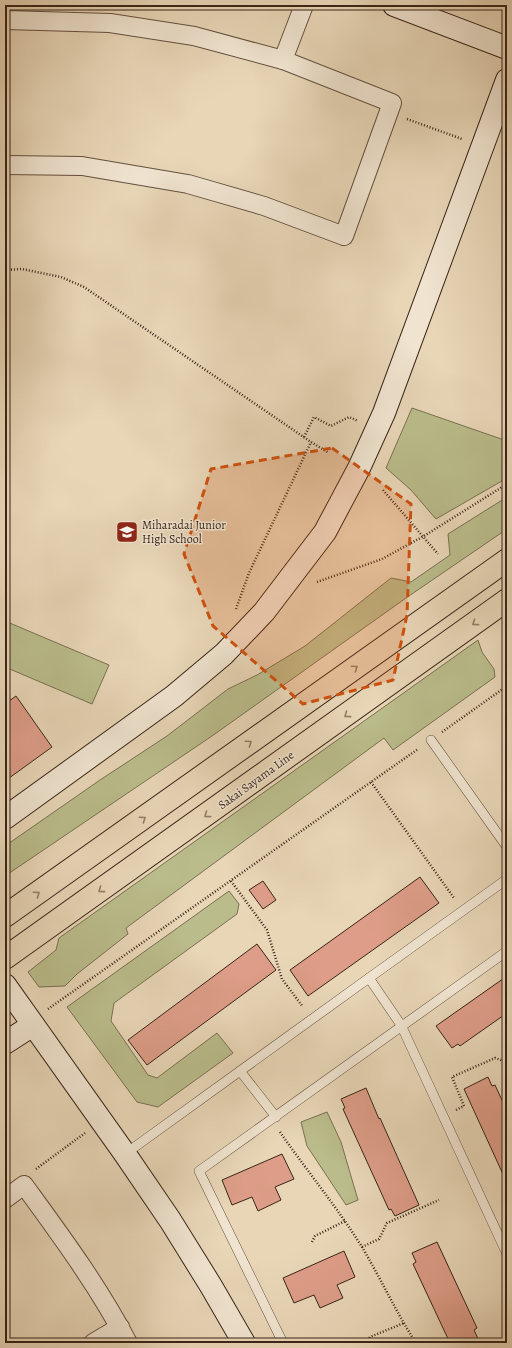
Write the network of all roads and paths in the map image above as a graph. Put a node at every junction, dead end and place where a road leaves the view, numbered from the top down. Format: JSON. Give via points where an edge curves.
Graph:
{"nodes":[{"id":1,"x":304,"y":5,"type":"edge"},
{"id":2,"x":394,"y":5,"type":"edge"},
{"id":3,"x":5,"y":20,"type":"edge"},
{"id":4,"x":507,"y":48,"type":"edge"},
{"id":5,"x":284,"y":60,"type":"junction"},
{"id":6,"x":507,"y":80,"type":"edge"},
{"id":7,"x":389,"y":112,"type":"junction"},
{"id":8,"x":465,"y":140,"type":"dead end"},
{"id":9,"x":5,"y":165,"type":"edge"},
{"id":10,"x":5,"y":270,"type":"edge"},
{"id":11,"x":358,"y":421,"type":"dead end"},
{"id":12,"x":304,"y":437,"type":"junction"},
{"id":13,"x":311,"y":442,"type":"junction"},
{"id":14,"x":329,"y":453,"type":"dead end"},
{"id":15,"x":507,"y":484,"type":"edge"},
{"id":16,"x":383,"y":490,"type":"dead end"},
{"id":17,"x":424,"y":536,"type":"junction"},
{"id":18,"x":438,"y":554,"type":"dead end"},
{"id":19,"x":507,"y":560,"type":"edge"},
{"id":20,"x":317,"y":582,"type":"dead end"},
{"id":21,"x":507,"y":600,"type":"edge"},
{"id":22,"x":236,"y":610,"type":"dead end"},
{"id":23,"x":504,"y":648,"type":"dead end"},
{"id":24,"x":507,"y":652,"type":"edge"},
{"id":25,"x":507,"y":686,"type":"edge"},
{"id":26,"x":431,"y":740,"type":"junction"},
{"id":27,"x":371,"y":782,"type":"junction"},
{"id":28,"x":5,"y":818,"type":"edge"},
{"id":29,"x":507,"y":847,"type":"edge"},
{"id":30,"x":507,"y":879,"type":"edge"},
{"id":31,"x":231,"y":881,"type":"junction"},
{"id":32,"x":463,"y":910,"type":"junction"},
{"id":33,"x":5,"y":916,"type":"edge"},
{"id":34,"x":507,"y":951,"type":"edge"},
{"id":35,"x":13,"y":953,"type":"edge"},
{"id":36,"x":369,"y":978,"type":"junction"},
{"id":37,"x":5,"y":985,"type":"edge"},
{"id":38,"x":39,"y":1018,"type":"junction"},
{"id":39,"x":311,"y":1019,"type":"junction"},
{"id":40,"x":401,"y":1026,"type":"junction"},
{"id":41,"x":5,"y":1042,"type":"edge"},
{"id":42,"x":507,"y":1062,"type":"edge"},
{"id":43,"x":240,"y":1070,"type":"junction"},
{"id":44,"x":443,"y":1116,"type":"junction"},
{"id":45,"x":274,"y":1119,"type":"junction"},
{"id":46,"x":87,"y":1131,"type":"dead end"},
{"id":47,"x":126,"y":1154,"type":"junction"},
{"id":48,"x":24,"y":1184,"type":"junction"},
{"id":49,"x":5,"y":1199,"type":"edge"},
{"id":50,"x":439,"y":1200,"type":"dead end"},
{"id":51,"x":345,"y":1221,"type":"junction"},
{"id":52,"x":312,"y":1242,"type":"dead end"},
{"id":53,"x":362,"y":1247,"type":"junction"},
{"id":54,"x":507,"y":1254,"type":"edge"},
{"id":55,"x":404,"y":1323,"type":"junction"},
{"id":56,"x":120,"y":1327,"type":"junction"},
{"id":57,"x":93,"y":1343,"type":"edge"},
{"id":58,"x":128,"y":1343,"type":"edge"},
{"id":59,"x":244,"y":1343,"type":"edge"},
{"id":60,"x":283,"y":1343,"type":"edge"},
{"id":61,"x":366,"y":1343,"type":"edge"},
{"id":62,"x":416,"y":1343,"type":"edge"}],
"edges":[{"from":1,"to":5,"type":"street"},
{"from":2,"to":4,"type":"street"},
{"from":3,"to":5,"type":"street","via":[[110,23],[194,36]]},
{"from":5,"to":7,"type":"street","via":[[392,103]]},
{"from":6,"to":28,"type":"street","via":[[384,413],[359,468],[325,532],[264,612],[224,654],[174,696]]},
{"from":7,"to":8,"type":"path"},
{"from":7,"to":9,"type":"street","via":[[344,236],[264,206],[188,184],[82,166]]},
{"from":10,"to":12,"type":"path","via":[[22,269],[61,277],[84,287]]},
{"from":11,"to":12,"type":"path","via":[[349,417],[331,426],[314,418]]},
{"from":12,"to":13,"type":"path"},
{"from":13,"to":14,"type":"path"},
{"from":13,"to":22,"type":"path","via":[[249,573]]},
{"from":15,"to":17,"type":"path"},
{"from":16,"to":17,"type":"path"},
{"from":17,"to":18,"type":"path"},
{"from":17,"to":20,"type":"path","via":[[382,559]]},
{"from":33,"to":19,"type":"main road","one_way":true},
{"from":21,"to":35,"type":"main road","name":"Sakai Sayama Line","one_way":true},
{"from":23,"to":24,"type":"path"},
{"from":25,"to":26,"type":"path"},
{"from":26,"to":27,"type":"path"},
{"from":26,"to":29,"type":"lane"},
{"from":27,"to":31,"type":"path"},
{"from":27,"to":32,"type":"path"},
{"from":30,"to":32,"type":"lane"},
{"from":31,"to":38,"type":"path"},
{"from":31,"to":39,"type":"path","via":[[267,930],[282,979]]},
{"from":32,"to":36,"type":"lane"},
{"from":34,"to":40,"type":"lane"},
{"from":36,"to":39,"type":"lane"},
{"from":36,"to":40,"type":"lane"},
{"from":37,"to":38,"type":"street"},
{"from":38,"to":41,"type":"street"},
{"from":38,"to":47,"type":"street"},
{"from":39,"to":43,"type":"lane"},
{"from":40,"to":44,"type":"lane"},
{"from":40,"to":45,"type":"lane"},
{"from":42,"to":44,"type":"path","via":[[495,1058],[452,1077],[464,1106]]},
{"from":43,"to":45,"type":"lane"},
{"from":43,"to":47,"type":"lane"},
{"from":44,"to":54,"type":"lane"},
{"from":45,"to":51,"type":"path"},
{"from":45,"to":60,"type":"lane","via":[[200,1171]]},
{"from":46,"to":48,"type":"path","via":[[29,1174]]},
{"from":47,"to":59,"type":"street","via":[[212,1286]]},
{"from":48,"to":49,"type":"street"},
{"from":48,"to":56,"type":"street","via":[[81,1263]]},
{"from":50,"to":53,"type":"path","via":[[386,1223],[379,1239]]},
{"from":51,"to":52,"type":"path","via":[[315,1236]]},
{"from":51,"to":53,"type":"path"},
{"from":53,"to":55,"type":"path"},
{"from":55,"to":61,"type":"path","via":[[370,1337]]},
{"from":55,"to":62,"type":"path"},
{"from":56,"to":57,"type":"street"},
{"from":56,"to":58,"type":"street"}]}
